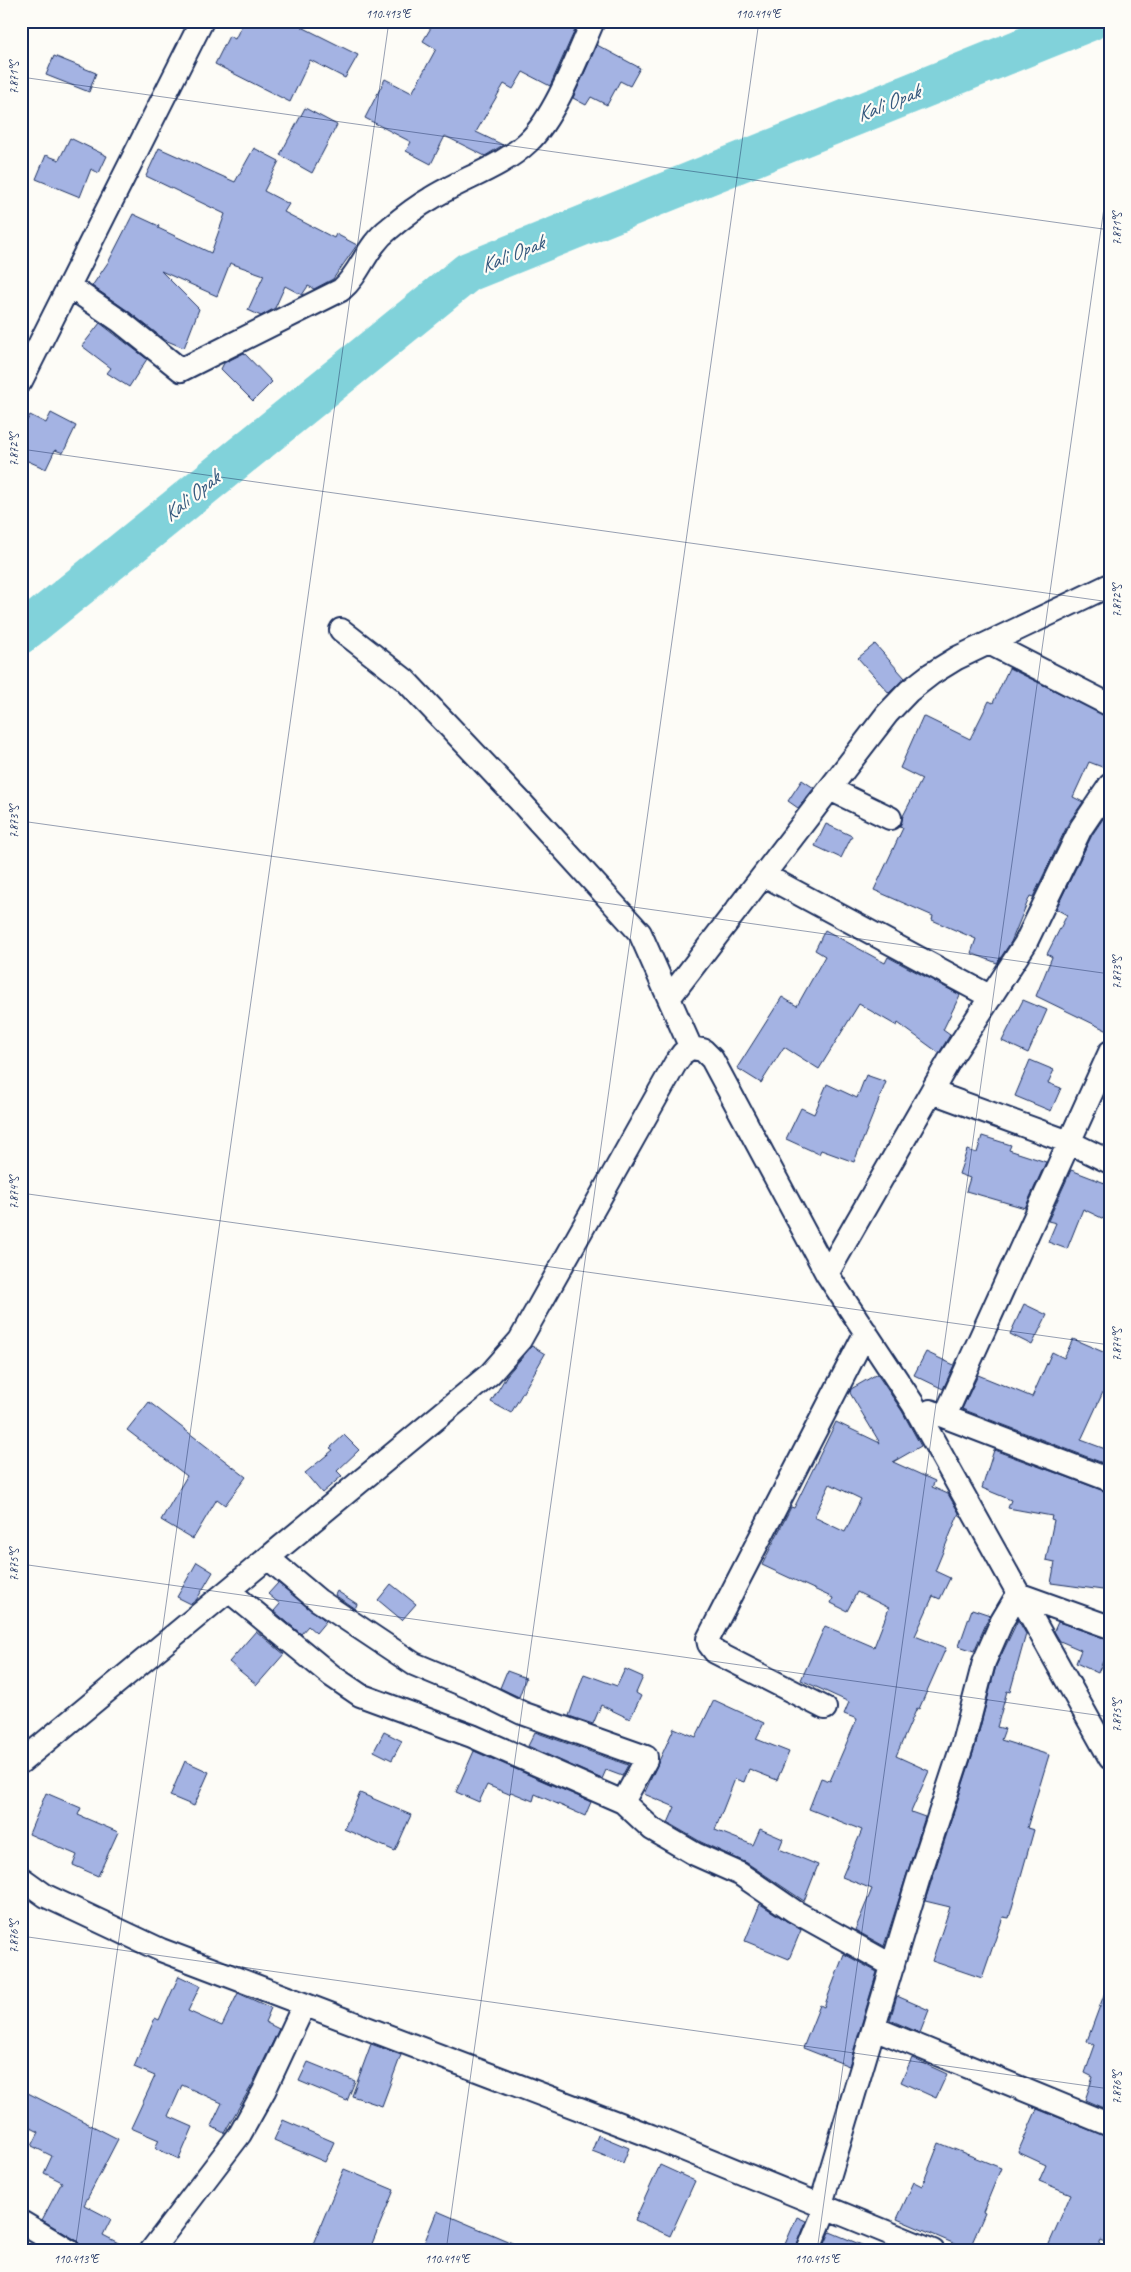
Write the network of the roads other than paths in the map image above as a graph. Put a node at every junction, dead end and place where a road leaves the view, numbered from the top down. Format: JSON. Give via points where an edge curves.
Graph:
{"nodes":[{"id":1,"x":202,"y":21,"type":"edge"},
{"id":2,"x":593,"y":21,"type":"edge"},
{"id":3,"x":69,"y":286,"type":"junction"},
{"id":4,"x":21,"y":381,"type":"edge"},
{"id":5,"x":1110,"y":585,"type":"edge"},
{"id":6,"x":341,"y":630,"type":"dead end"},
{"id":7,"x":989,"y":643,"type":"junction"},
{"id":8,"x":1110,"y":705,"type":"edge"},
{"id":9,"x":1110,"y":785,"type":"edge"},
{"id":10,"x":830,"y":789,"type":"junction"},
{"id":11,"x":890,"y":818,"type":"dead end"},
{"id":12,"x":764,"y":874,"type":"junction"},
{"id":13,"x":991,"y":997,"type":"junction"},
{"id":14,"x":669,"y":998,"type":"junction"},
{"id":15,"x":691,"y":1048,"type":"junction"},
{"id":16,"x":1110,"y":1052,"type":"edge"},
{"id":17,"x":932,"y":1092,"type":"junction"},
{"id":18,"x":1069,"y":1142,"type":"junction"},
{"id":19,"x":1110,"y":1162,"type":"edge"},
{"id":20,"x":827,"y":1274,"type":"junction"},
{"id":21,"x":866,"y":1332,"type":"junction"},
{"id":22,"x":913,"y":1404,"type":"junction"},
{"id":23,"x":945,"y":1416,"type":"junction"},
{"id":24,"x":1110,"y":1480,"type":"edge"},
{"id":25,"x":268,"y":1558,"type":"junction"},
{"id":26,"x":228,"y":1591,"type":"junction"},
{"id":27,"x":1018,"y":1594,"type":"junction"},
{"id":28,"x":1110,"y":1628,"type":"edge"},
{"id":29,"x":825,"y":1708,"type":"dead end"},
{"id":30,"x":1110,"y":1758,"type":"edge"},
{"id":31,"x":21,"y":1762,"type":"edge"},
{"id":32,"x":623,"y":1802,"type":"junction"},
{"id":33,"x":21,"y":1878,"type":"edge"},
{"id":34,"x":893,"y":1966,"type":"junction"},
{"id":35,"x":304,"y":2005,"type":"junction"},
{"id":36,"x":874,"y":2028,"type":"junction"},
{"id":37,"x":1110,"y":2124,"type":"edge"},
{"id":38,"x":823,"y":2206,"type":"junction"},
{"id":39,"x":21,"y":2222,"type":"edge"},
{"id":40,"x":69,"y":2251,"type":"edge"},
{"id":41,"x":151,"y":2251,"type":"edge"},
{"id":42,"x":808,"y":2251,"type":"edge"},
{"id":43,"x":933,"y":2251,"type":"edge"}],
"edges":[{"from":1,"to":3,"type":"street"},
{"from":2,"to":3,"type":"street","via":[[568,77],[540,129],[530,140],[504,159],[429,199],[390,227],[369,248],[350,283],[341,290],[181,370],[120,321]]},
{"from":3,"to":4,"type":"street"},
{"from":5,"to":7,"type":"street"},
{"from":6,"to":14,"type":"street","via":[[405,680],[640,933]]},
{"from":7,"to":8,"type":"street"},
{"from":7,"to":10,"type":"street","via":[[931,674],[909,691],[887,714]]},
{"from":9,"to":13,"type":"street","via":[[1081,828],[1025,944]]},
{"from":10,"to":11,"type":"street"},
{"from":10,"to":12,"type":"street"},
{"from":12,"to":13,"type":"street"},
{"from":12,"to":14,"type":"street"},
{"from":13,"to":17,"type":"street"},
{"from":14,"to":15,"type":"street"},
{"from":15,"to":20,"type":"street","via":[[703,1050],[712,1059]]},
{"from":15,"to":25,"type":"street","via":[[675,1064],[520,1340],[490,1374]]},
{"from":16,"to":18,"type":"street"},
{"from":17,"to":18,"type":"street"},
{"from":17,"to":20,"type":"street"},
{"from":18,"to":19,"type":"street"},
{"from":18,"to":23,"type":"street"},
{"from":20,"to":21,"type":"street"},
{"from":21,"to":22,"type":"street"},
{"from":21,"to":29,"type":"street","via":[[708,1639],[715,1652]]},
{"from":22,"to":23,"type":"street"},
{"from":22,"to":27,"type":"street"},
{"from":23,"to":24,"type":"street"},
{"from":25,"to":26,"type":"street"},
{"from":25,"to":32,"type":"street","via":[[318,1600],[414,1664],[522,1713],[646,1757]]},
{"from":26,"to":31,"type":"street"},
{"from":26,"to":32,"type":"street","via":[[360,1695],[472,1736]]},
{"from":27,"to":28,"type":"street"},
{"from":27,"to":30,"type":"street"},
{"from":27,"to":34,"type":"street","via":[[984,1662],[963,1743]]},
{"from":32,"to":34,"type":"street","via":[[652,1829],[695,1854],[740,1874],[794,1911]]},
{"from":33,"to":35,"type":"street","via":[[46,1896],[161,1950]]},
{"from":34,"to":36,"type":"street"},
{"from":35,"to":38,"type":"street","via":[[651,2136]]},
{"from":35,"to":41,"type":"street","via":[[240,2134]]},
{"from":36,"to":37,"type":"street"},
{"from":36,"to":38,"type":"street"},
{"from":38,"to":42,"type":"street"},
{"from":38,"to":43,"type":"street"},
{"from":39,"to":40,"type":"street"}]}
